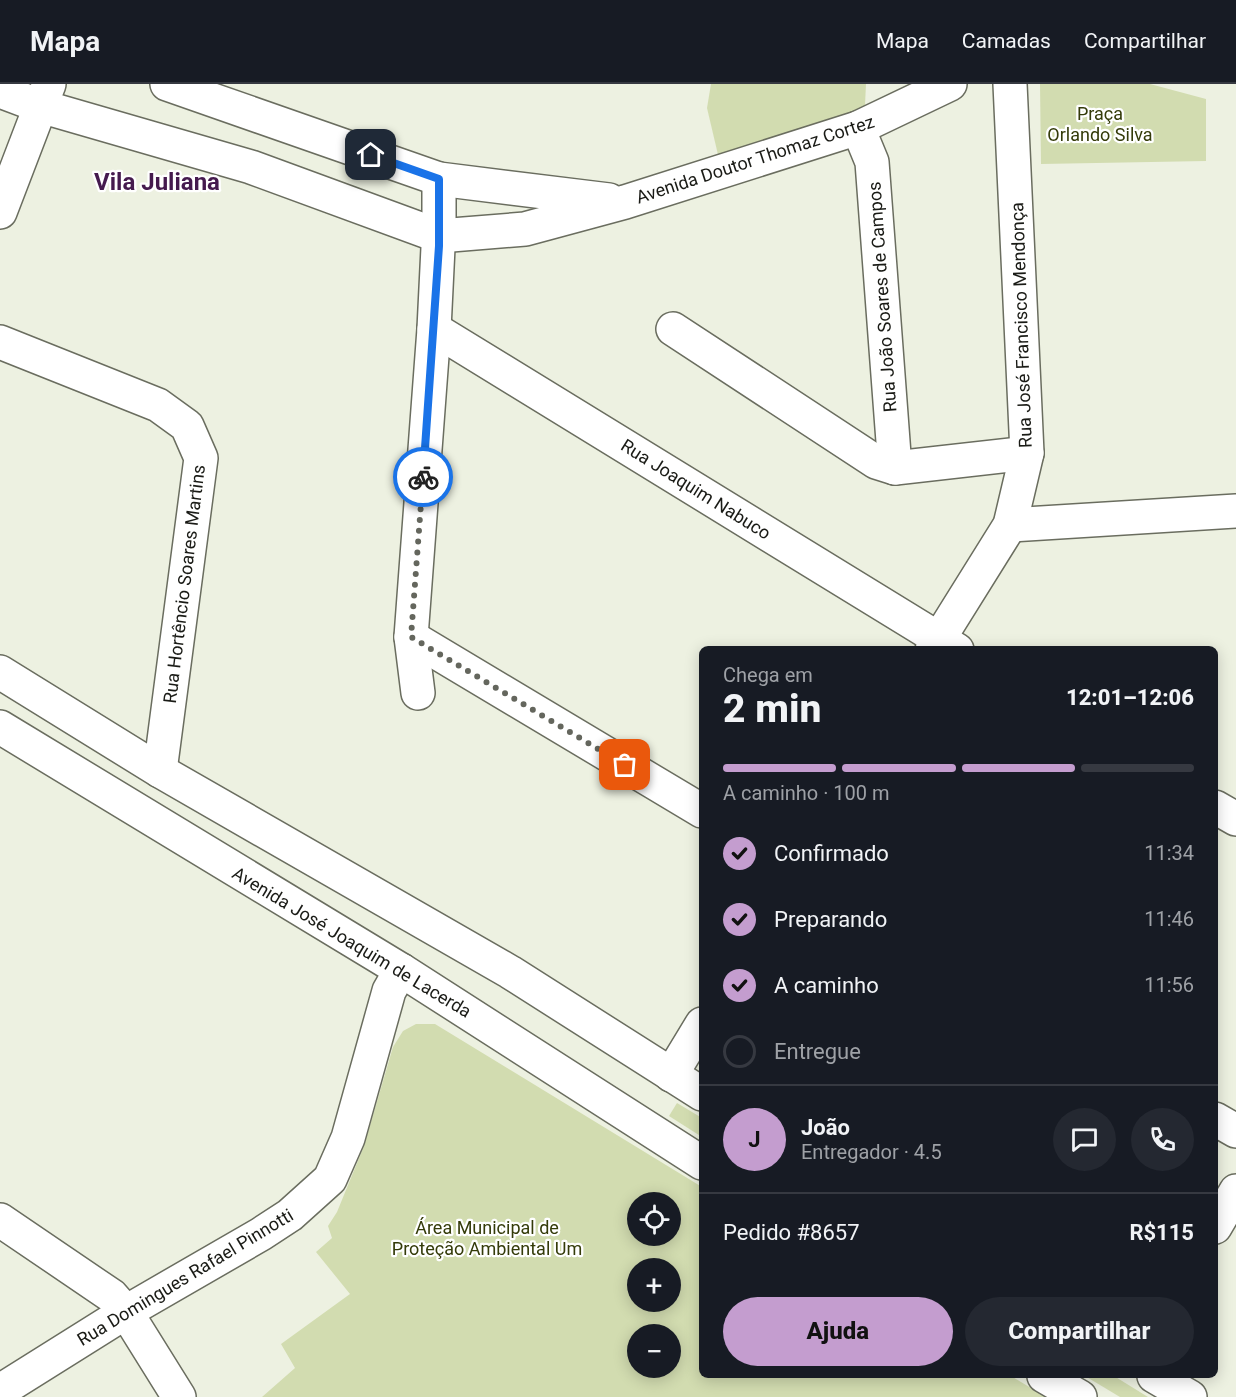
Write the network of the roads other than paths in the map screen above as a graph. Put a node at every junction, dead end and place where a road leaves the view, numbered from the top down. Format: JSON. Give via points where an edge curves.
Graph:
{"nodes":[{"id":1,"x":167,"y":84,"type":"edge"},
{"id":2,"x":950,"y":84,"type":"edge"},
{"id":3,"x":1010,"y":84,"type":"edge"},
{"id":4,"x":0,"y":91,"type":"edge"},
{"id":5,"x":44,"y":95,"type":"edge"},
{"id":6,"x":858,"y":128,"type":"junction"},
{"id":7,"x":439,"y":179,"type":"junction"},
{"id":8,"x":625,"y":202,"type":"junction"},
{"id":9,"x":0,"y":212,"type":"edge"},
{"id":10,"x":439,"y":236,"type":"junction"},
{"id":11,"x":434,"y":329,"type":"junction"},
{"id":12,"x":673,"y":329,"type":"dead end"},
{"id":13,"x":0,"y":342,"type":"edge"},
{"id":14,"x":1027,"y":453,"type":"junction"},
{"id":15,"x":895,"y":468,"type":"junction"},
{"id":16,"x":1236,"y":512,"type":"edge"},
{"id":17,"x":1010,"y":525,"type":"junction"},
{"id":18,"x":411,"y":637,"type":"junction"},
{"id":19,"x":943,"y":646,"type":"edge"},
{"id":20,"x":0,"y":672,"type":"edge"},
{"id":21,"x":418,"y":693,"type":"dead end"},
{"id":22,"x":0,"y":727,"type":"edge"},
{"id":23,"x":160,"y":771,"type":"junction"},
{"id":24,"x":699,"y":809,"type":"edge"},
{"id":25,"x":1218,"y":809,"type":"edge"},
{"id":26,"x":1236,"y":819,"type":"edge"},
{"id":27,"x":401,"y":970,"type":"junction"},
{"id":28,"x":699,"y":1029,"type":"edge"},
{"id":29,"x":671,"y":1075,"type":"junction"},
{"id":30,"x":699,"y":1092,"type":"edge"},
{"id":31,"x":1218,"y":1121,"type":"edge"},
{"id":32,"x":1236,"y":1131,"type":"edge"},
{"id":33,"x":699,"y":1160,"type":"edge"},
{"id":34,"x":1236,"y":1191,"type":"edge"},
{"id":35,"x":0,"y":1220,"type":"edge"},
{"id":36,"x":1218,"y":1222,"type":"edge"},
{"id":37,"x":126,"y":1312,"type":"junction"},
{"id":38,"x":1047,"y":1378,"type":"edge"},
{"id":39,"x":1157,"y":1378,"type":"edge"},
{"id":40,"x":0,"y":1391,"type":"edge"},
{"id":41,"x":179,"y":1397,"type":"edge"},
{"id":42,"x":1080,"y":1397,"type":"edge"},
{"id":43,"x":1190,"y":1397,"type":"edge"}],
"edges":[{"from":1,"to":7,"type":"street","name":"Avenida Doutor Thomaz Cortez"},
{"from":2,"to":6,"type":"street","name":"Avenida Doutor Thomaz Cortez"},
{"from":3,"to":14,"type":"street","name":"Rua José Francisco Mendonça"},
{"from":4,"to":5,"type":"street","name":"Avenida Doutor Thomaz Cortez"},
{"from":5,"to":9,"type":"street"},
{"from":5,"to":10,"type":"street","name":"Avenida Doutor Thomaz Cortez"},
{"from":6,"to":8,"type":"street","name":"Avenida Doutor Thomaz Cortez"},
{"from":6,"to":15,"type":"street","name":"Rua João Soares de Campos","via":[[872,162]]},
{"from":7,"to":8,"type":"street","name":"Avenida Doutor Thomaz Cortez"},
{"from":7,"to":10,"type":"street"},
{"from":8,"to":10,"type":"street","name":"Avenida Doutor Thomaz Cortez","via":[[525,229]]},
{"from":10,"to":11,"type":"street"},
{"from":11,"to":18,"type":"street"},
{"from":11,"to":19,"type":"street","name":"Rua Joaquim Nabuco"},
{"from":12,"to":15,"type":"street","via":[[876,462]]},
{"from":13,"to":23,"type":"street","name":"Rua Hortêncio Soares Martins","via":[[158,405],[186,426],[201,458]]},
{"from":14,"to":15,"type":"street"},
{"from":14,"to":17,"type":"street","name":"Rua José Francisco Mendonça"},
{"from":16,"to":17,"type":"street"},
{"from":17,"to":19,"type":"street","name":"Rua José Francisco Mendonça"},
{"from":18,"to":21,"type":"street"},
{"from":18,"to":24,"type":"street"},
{"from":20,"to":23,"type":"street"},
{"from":22,"to":27,"type":"street","name":"Avenida José Joaquim de Lacerda"},
{"from":23,"to":29,"type":"street","via":[[500,966]]},
{"from":25,"to":26,"type":"street"},
{"from":27,"to":33,"type":"street","name":"Avenida José Joaquim de Lacerda"},
{"from":27,"to":37,"type":"street","name":"Rua Domingues Rafael Pinnotti","via":[[389,991],[348,1138],[330,1179],[290,1215],[261,1234]]},
{"from":28,"to":29,"type":"street"},
{"from":29,"to":30,"type":"street"},
{"from":31,"to":32,"type":"street"},
{"from":34,"to":36,"type":"street"},
{"from":35,"to":37,"type":"street","via":[[112,1296]]},
{"from":37,"to":40,"type":"street","name":"Rua Domingues Rafael Pinnotti"},
{"from":37,"to":41,"type":"street"},
{"from":38,"to":42,"type":"street"},
{"from":39,"to":43,"type":"street"}]}
